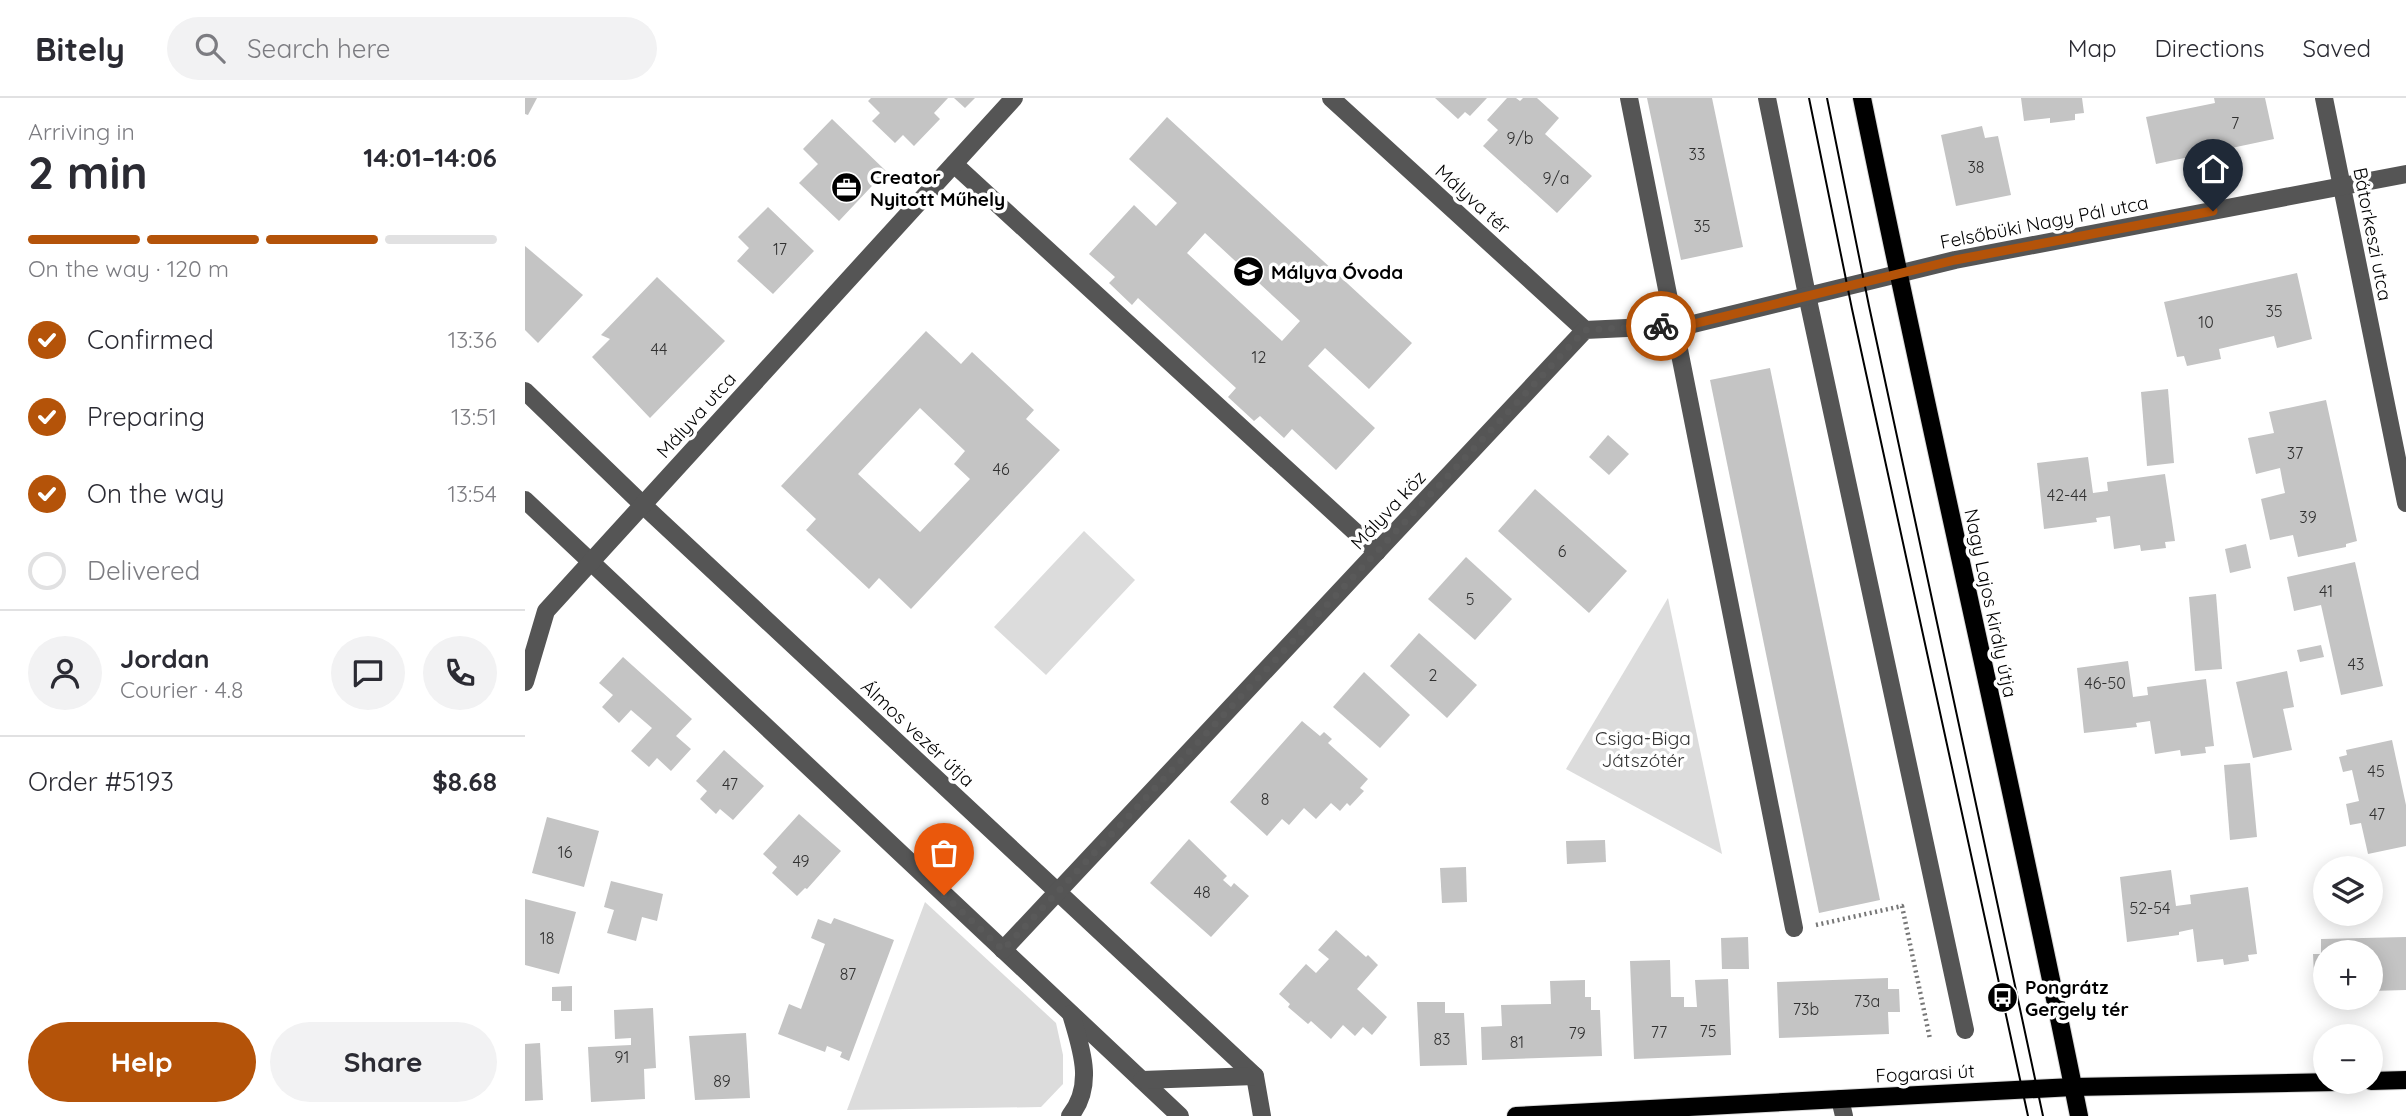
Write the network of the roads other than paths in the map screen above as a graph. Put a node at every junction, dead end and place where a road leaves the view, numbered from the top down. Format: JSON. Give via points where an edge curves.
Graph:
{"nodes":[{"id":1,"x":1014,"y":98,"type":"edge"},
{"id":2,"x":1331,"y":98,"type":"edge"},
{"id":3,"x":1629,"y":98,"type":"edge"},
{"id":4,"x":1767,"y":98,"type":"edge"},
{"id":5,"x":1862,"y":98,"type":"edge"},
{"id":6,"x":2324,"y":98,"type":"edge"},
{"id":7,"x":954,"y":164,"type":"junction"},
{"id":8,"x":2406,"y":174,"type":"edge"},
{"id":9,"x":2342,"y":186,"type":"junction"},
{"id":10,"x":1897,"y":272,"type":"junction"},
{"id":11,"x":1807,"y":295,"type":"junction"},
{"id":12,"x":1674,"y":325,"type":"junction"},
{"id":13,"x":1585,"y":330,"type":"junction"},
{"id":14,"x":525,"y":391,"type":"edge"},
{"id":15,"x":525,"y":500,"type":"edge"},
{"id":16,"x":2406,"y":503,"type":"edge"},
{"id":17,"x":643,"y":505,"type":"junction"},
{"id":18,"x":1377,"y":552,"type":"junction"},
{"id":19,"x":590,"y":563,"type":"junction"},
{"id":20,"x":525,"y":682,"type":"edge"},
{"id":21,"x":1058,"y":891,"type":"junction"},
{"id":22,"x":1794,"y":928,"type":"road end"},
{"id":23,"x":1003,"y":950,"type":"junction"},
{"id":24,"x":1071,"y":1014,"type":"junction"},
{"id":25,"x":1965,"y":1030,"type":"dead end"},
{"id":26,"x":1255,"y":1076,"type":"junction"},
{"id":27,"x":1142,"y":1080,"type":"junction"},
{"id":28,"x":2406,"y":1080,"type":"edge"},
{"id":29,"x":2383,"y":1081,"type":"edge"},
{"id":30,"x":2313,"y":1082,"type":"edge"},
{"id":31,"x":2073,"y":1087,"type":"junction"},
{"id":32,"x":1842,"y":1107,"type":"edge"},
{"id":33,"x":1070,"y":1116,"type":"edge"},
{"id":34,"x":1180,"y":1116,"type":"edge"},
{"id":35,"x":1262,"y":1116,"type":"edge"},
{"id":36,"x":1516,"y":1116,"type":"edge"},
{"id":37,"x":2079,"y":1116,"type":"edge"}],
"edges":[{"from":1,"to":7,"type":"street"},
{"from":2,"to":13,"type":"street","name":"Mályva tér"},
{"from":3,"to":12,"type":"street"},
{"from":4,"to":11,"type":"street"},
{"from":5,"to":10,"type":"main road","name":"Nagy Lajos király útja"},
{"from":6,"to":9,"type":"street","name":"Bátorkeszi utca"},
{"from":7,"to":17,"type":"street","name":"Mályva utca"},
{"from":7,"to":18,"type":"street"},
{"from":8,"to":9,"type":"street","name":"Felsőbüki Nagy Pál utca"},
{"from":9,"to":10,"type":"street","name":"Felsőbüki Nagy Pál utca"},
{"from":9,"to":16,"type":"street","name":"Bátorkeszi utca"},
{"from":10,"to":11,"type":"street"},
{"from":10,"to":31,"type":"main road","name":"Nagy Lajos király útja"},
{"from":11,"to":12,"type":"street"},
{"from":11,"to":25,"type":"street"},
{"from":12,"to":13,"type":"street"},
{"from":12,"to":22,"type":"street"},
{"from":13,"to":18,"type":"street","name":"Mályva köz"},
{"from":14,"to":17,"type":"street","name":"Álmos vezér útja"},
{"from":15,"to":19,"type":"street"},
{"from":17,"to":19,"type":"street","name":"Mályva utca"},
{"from":17,"to":21,"type":"street","name":"Álmos vezér útja"},
{"from":18,"to":21,"type":"street","name":"Mályva köz"},
{"from":19,"to":20,"type":"street","name":"Mályva utca","via":[[546,611]]},
{"from":19,"to":23,"type":"street"},
{"from":21,"to":23,"type":"street","name":"Mályva köz"},
{"from":21,"to":26,"type":"street","name":"Álmos vezér útja"},
{"from":23,"to":24,"type":"street"},
{"from":24,"to":27,"type":"street"},
{"from":24,"to":33,"type":"street","via":[[1085,1081]]},
{"from":26,"to":27,"type":"street"},
{"from":26,"to":35,"type":"street"},
{"from":27,"to":34,"type":"street"},
{"from":28,"to":29,"type":"main road"},
{"from":30,"to":31,"type":"main road","name":"Fogarasi út"},
{"from":31,"to":32,"type":"main road","name":"Fogarasi út"},
{"from":31,"to":37,"type":"main road","name":"Nagy Lajos király útja"},
{"from":32,"to":36,"type":"main road","name":"Fogarasi út"}]}
